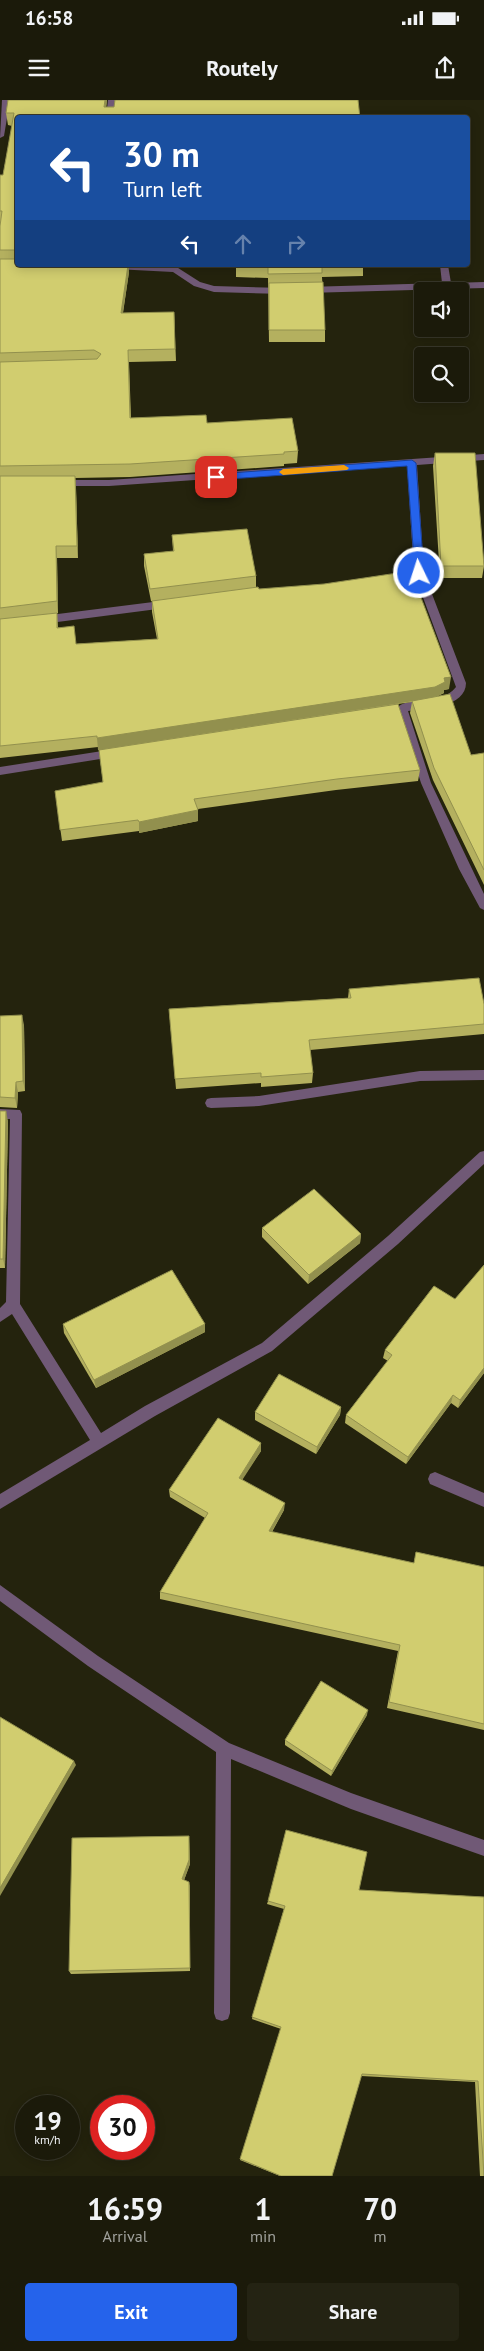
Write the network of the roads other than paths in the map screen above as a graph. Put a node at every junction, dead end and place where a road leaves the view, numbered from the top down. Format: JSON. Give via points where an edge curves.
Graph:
{"nodes":[{"id":1,"x":6,"y":100,"type":"edge"},
{"id":2,"x":112,"y":100,"type":"edge"},
{"id":3,"x":110,"y":115,"type":"edge"},
{"id":4,"x":0,"y":136,"type":"edge"},
{"id":5,"x":135,"y":267,"type":"edge"},
{"id":6,"x":444,"y":267,"type":"edge"},
{"id":7,"x":446,"y":282,"type":"edge"},
{"id":8,"x":469,"y":285,"type":"edge"},
{"id":9,"x":484,"y":285,"type":"edge"},
{"id":10,"x":414,"y":287,"type":"edge"},
{"id":11,"x":484,"y":457,"type":"edge"},
{"id":12,"x":412,"y":463,"type":"junction"},
{"id":13,"x":52,"y":483,"type":"edge"},
{"id":14,"x":176,"y":603,"type":"edge"},
{"id":15,"x":30,"y":622,"type":"edge"},
{"id":16,"x":126,"y":752,"type":"edge"},
{"id":17,"x":0,"y":771,"type":"edge"},
{"id":18,"x":484,"y":905,"type":"edge"},
{"id":19,"x":484,"y":1075,"type":"edge"},
{"id":20,"x":211,"y":1103,"type":"dead end"},
{"id":21,"x":0,"y":1114,"type":"edge"},
{"id":22,"x":484,"y":1156,"type":"edge"},
{"id":23,"x":14,"y":1306,"type":"junction"},
{"id":24,"x":0,"y":1316,"type":"edge"},
{"id":25,"x":99,"y":1442,"type":"junction"},
{"id":26,"x":435,"y":1479,"type":"dead end"},
{"id":27,"x":484,"y":1500,"type":"edge"},
{"id":28,"x":0,"y":1502,"type":"edge"},
{"id":29,"x":0,"y":1592,"type":"edge"},
{"id":30,"x":224,"y":1748,"type":"junction"},
{"id":31,"x":484,"y":1848,"type":"edge"},
{"id":32,"x":222,"y":2013,"type":"dead end"}],
"edges":[{"from":1,"to":4,"type":"street"},
{"from":2,"to":3,"type":"street"},
{"from":5,"to":10,"type":"street","via":[[175,269],[196,284],[214,289],[280,291]]},
{"from":6,"to":7,"type":"street"},
{"from":8,"to":9,"type":"street"},
{"from":11,"to":12,"type":"street"},
{"from":12,"to":13,"type":"street","via":[[109,483]]},
{"from":12,"to":18,"type":"street","via":[[414,574],[462,683],[454,697],[442,702],[397,708],[426,783]]},
{"from":14,"to":15,"type":"street"},
{"from":16,"to":17,"type":"street"},
{"from":19,"to":20,"type":"street","via":[[420,1076],[259,1101]]},
{"from":21,"to":23,"type":"street","via":[[16,1114]]},
{"from":22,"to":25,"type":"street","via":[[393,1240],[267,1347]]},
{"from":23,"to":24,"type":"street"},
{"from":23,"to":25,"type":"street"},
{"from":25,"to":28,"type":"street"},
{"from":26,"to":27,"type":"street"},
{"from":29,"to":30,"type":"street","via":[[93,1661]]},
{"from":30,"to":31,"type":"street","via":[[351,1801]]},
{"from":30,"to":32,"type":"street"}]}
